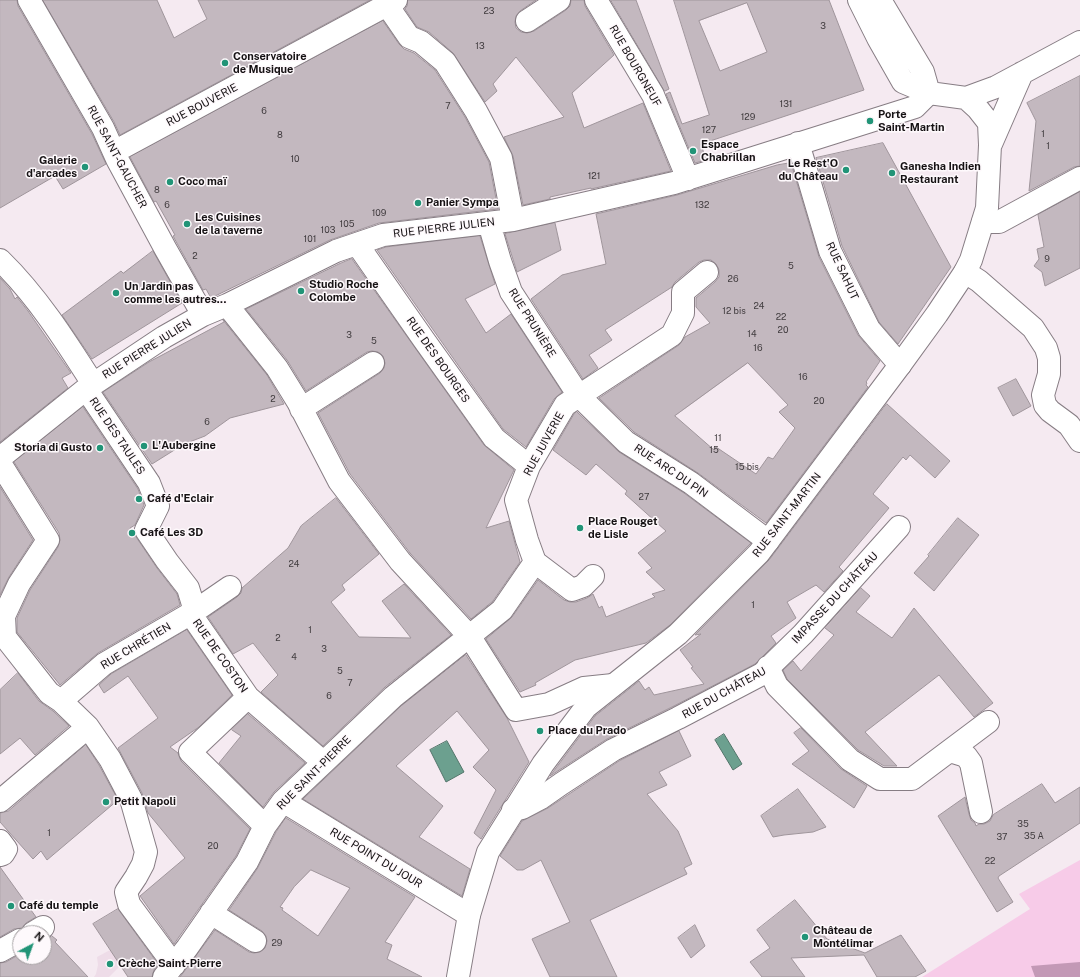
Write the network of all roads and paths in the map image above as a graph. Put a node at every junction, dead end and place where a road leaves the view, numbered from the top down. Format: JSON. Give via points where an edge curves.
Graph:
{"nodes":[{"id":1,"x":29,"y":0,"type":"edge"},
{"id":2,"x":559,"y":0,"type":"edge"},
{"id":3,"x":596,"y":0,"type":"edge"},
{"id":4,"x":859,"y":0,"type":"edge"},
{"id":5,"x":880,"y":0,"type":"edge"},
{"id":6,"x":391,"y":2,"type":"edge"},
{"id":7,"x":527,"y":21,"type":"dead end"},
{"id":8,"x":1080,"y":42,"type":"edge"},
{"id":9,"x":1022,"y":72,"type":"junction"},
{"id":10,"x":929,"y":93,"type":"junction"},
{"id":11,"x":966,"y":98,"type":"junction"},
{"id":12,"x":798,"y":143,"type":"junction"},
{"id":13,"x":990,"y":145,"type":"junction"},
{"id":14,"x":114,"y":152,"type":"junction"},
{"id":15,"x":1080,"y":178,"type":"edge"},
{"id":16,"x":688,"y":179,"type":"junction"},
{"id":17,"x":512,"y":220,"type":"junction"},
{"id":18,"x":983,"y":222,"type":"junction"},
{"id":19,"x":489,"y":223,"type":"junction"},
{"id":20,"x":357,"y":244,"type":"junction"},
{"id":21,"x":0,"y":260,"type":"edge"},
{"id":22,"x":708,"y":272,"type":"dead end"},
{"id":23,"x":965,"y":272,"type":"junction"},
{"id":24,"x":227,"y":305,"type":"junction"},
{"id":25,"x":203,"y":315,"type":"junction"},
{"id":26,"x":373,"y":363,"type":"dead end"},
{"id":27,"x":900,"y":365,"type":"junction"},
{"id":28,"x":90,"y":386,"type":"junction"},
{"id":29,"x":578,"y":396,"type":"junction"},
{"id":30,"x":301,"y":410,"type":"junction"},
{"id":31,"x":1080,"y":441,"type":"edge"},
{"id":32,"x":0,"y":458,"type":"edge"},
{"id":33,"x":0,"y":463,"type":"edge"},
{"id":34,"x":529,"y":466,"type":"junction"},
{"id":35,"x":900,"y":527,"type":"dead end"},
{"id":36,"x":768,"y":541,"type":"junction"},
{"id":37,"x":535,"y":562,"type":"junction"},
{"id":38,"x":593,"y":576,"type":"dead end"},
{"id":39,"x":230,"y":587,"type":"dead end"},
{"id":40,"x":192,"y":612,"type":"junction"},
{"id":41,"x":470,"y":637,"type":"junction"},
{"id":42,"x":768,"y":667,"type":"junction"},
{"id":43,"x":613,"y":685,"type":"junction"},
{"id":44,"x":248,"y":697,"type":"junction"},
{"id":45,"x":61,"y":702,"type":"junction"},
{"id":46,"x":988,"y":722,"type":"dead end"},
{"id":47,"x":88,"y":727,"type":"junction"},
{"id":48,"x":950,"y":751,"type":"junction"},
{"id":49,"x":323,"y":762,"type":"junction"},
{"id":50,"x":0,"y":801,"type":"edge"},
{"id":51,"x":283,"y":801,"type":"junction"},
{"id":52,"x":513,"y":810,"type":"junction"},
{"id":53,"x":981,"y":812,"type":"dead end"},
{"id":54,"x":265,"y":826,"type":"junction"},
{"id":55,"x":211,"y":913,"type":"junction"},
{"id":56,"x":469,"y":915,"type":"junction"},
{"id":57,"x":255,"y":941,"type":"dead end"},
{"id":58,"x":12,"y":944,"type":"edge"},
{"id":59,"x":0,"y":951,"type":"edge"},
{"id":60,"x":169,"y":971,"type":"edge"},
{"id":61,"x":460,"y":976,"type":"edge"}],
"edges":[{"from":1,"to":14,"type":"street","name":"RUE SAINT-GAUCHER"},
{"from":2,"to":7,"type":"street"},
{"from":3,"to":16,"type":"street","name":"RUE BOURGNEUF","via":[[653,95]]},
{"from":4,"to":10,"type":"street","via":[[903,82]]},
{"from":5,"to":10,"type":"street","via":[[923,72]]},
{"from":6,"to":14,"type":"street","name":"RUE BOUVERIE"},
{"from":6,"to":17,"type":"street","via":[[409,37],[421,42],[445,62],[476,111],[501,158]]},
{"from":8,"to":9,"type":"street"},
{"from":9,"to":11,"type":"street","via":[[996,87]]},
{"from":9,"to":13,"type":"street"},
{"from":10,"to":11,"type":"street"},
{"from":10,"to":12,"type":"street","name":"RUE PIERRE JULIEN","via":[[915,107]]},
{"from":11,"to":13,"type":"street","name":"RUE SAINT-MARTIN","via":[[989,123]]},
{"from":12,"to":16,"type":"street","name":"RUE PIERRE JULIEN"},
{"from":12,"to":27,"type":"street","name":"RUE SAHUT","via":[[830,251],[869,329]]},
{"from":13,"to":18,"type":"street","name":"RUE SAINT-MARTIN","via":[[987,208]]},
{"from":14,"to":25,"type":"street","name":"RUE SAINT-GAUCHER"},
{"from":15,"to":18,"type":"street","via":[[999,222]]},
{"from":16,"to":17,"type":"street","name":"RUE PIERRE JULIEN"},
{"from":17,"to":19,"type":"street","name":"RUE PIERRE JULIEN"},
{"from":18,"to":23,"type":"street","name":"RUE SAINT-MARTIN"},
{"from":19,"to":20,"type":"street","name":"RUE PIERRE JULIEN","via":[[383,235]]},
{"from":19,"to":29,"type":"street","name":"RUE PRUNIÈRE","via":[[511,292]]},
{"from":20,"to":24,"type":"street","name":"RUE PIERRE JULIEN","via":[[336,251]]},
{"from":20,"to":34,"type":"street","name":"RUE DES BOURGES","via":[[494,438]]},
{"from":21,"to":28,"type":"street","name":"RUE DES TAULES","via":[[49,317]]},
{"from":22,"to":29,"type":"street","name":"RUE JUIVERIE","via":[[683,292],[683,313],[672,335]]},
{"from":23,"to":27,"type":"street","name":"RUE SAINT-MARTIN"},
{"from":23,"to":31,"type":"street","via":[[1033,328],[1046,348],[1049,358],[1049,374],[1043,395],[1045,405],[1069,425]]},
{"from":24,"to":25,"type":"street","name":"RUE PIERRE JULIEN"},
{"from":24,"to":30,"type":"street","via":[[277,368]]},
{"from":25,"to":28,"type":"street","name":"RUE PIERRE JULIEN","via":[[164,337]]},
{"from":26,"to":30,"type":"street"},
{"from":27,"to":36,"type":"street","name":"RUE SAINT-MARTIN"},
{"from":28,"to":32,"type":"street","name":"RUE PIERRE JULIEN"},
{"from":28,"to":40,"type":"street","name":"RUE DES TAULES","via":[[148,483],[158,506],[146,530],[188,588]]},
{"from":29,"to":34,"type":"street","name":"RUE JUIVERIE","via":[[565,405]]},
{"from":29,"to":36,"type":"street","name":"RUE ARC DU PIN","via":[[626,442],[691,483]]},
{"from":30,"to":41,"type":"street","via":[[339,481],[400,561]]},
{"from":33,"to":45,"type":"street","via":[[48,540],[19,584],[4,616],[5,637],[48,693]]},
{"from":34,"to":37,"type":"street","name":"RUE JUIVERIE","via":[[516,500]]},
{"from":35,"to":42,"type":"street","name":"IMPASSE DU CHÂTEAU","via":[[803,634]]},
{"from":36,"to":43,"type":"street","name":"RUE SAINT-MARTIN","via":[[678,634]]},
{"from":37,"to":38,"type":"street","via":[[572,590],[583,586]]},
{"from":37,"to":41,"type":"street","via":[[502,610]]},
{"from":39,"to":40,"type":"street","name":"RUE CHRÉTIEN"},
{"from":40,"to":44,"type":"street","name":"RUE DE COSTON"},
{"from":40,"to":45,"type":"street","name":"RUE CHRÉTIEN","via":[[104,664]]},
{"from":41,"to":43,"type":"street","via":[[516,710],[549,704],[584,688]]},
{"from":41,"to":49,"type":"street","name":"RUE SAINT-PIERRE","via":[[393,697]]},
{"from":42,"to":48,"type":"street","name":"RUE DU CHÂTEAU","via":[[777,686],[850,760],[880,779],[912,779]]},
{"from":42,"to":52,"type":"street","name":"RUE DU CHÂTEAU","via":[[762,674],[614,750],[541,798]]},
{"from":43,"to":52,"type":"street","name":"RUE SAINT-MARTIN","via":[[586,707],[543,764]]},
{"from":44,"to":49,"type":"street","name":"RUE DE COSTON"},
{"from":44,"to":54,"type":"street","via":[[190,752]]},
{"from":45,"to":47,"type":"street"},
{"from":46,"to":48,"type":"street","name":"RUE DU CHÂTEAU"},
{"from":47,"to":50,"type":"street"},
{"from":47,"to":60,"type":"street","via":[[110,759],[131,799],[146,852],[143,864],[126,892],[129,904]]},
{"from":48,"to":53,"type":"street","via":[[966,756],[971,763]]},
{"from":49,"to":51,"type":"street","name":"RUE SAINT-PIERRE"},
{"from":51,"to":54,"type":"street","name":"RUE SAINT-PIERRE"},
{"from":51,"to":56,"type":"street","name":"RUE POINT DU JOUR"},
{"from":52,"to":56,"type":"street","name":"RUE SAINT-MARTIN","via":[[488,852]]},
{"from":54,"to":55,"type":"street","name":"RUE SAINT-PIERRE","via":[[247,862]]},
{"from":55,"to":57,"type":"street"},
{"from":55,"to":60,"type":"street","name":"RUE SAINT-PIERRE"},
{"from":56,"to":61,"type":"street","name":"RUE SAINT-MARTIN"},
{"from":58,"to":59,"type":"street"}]}
